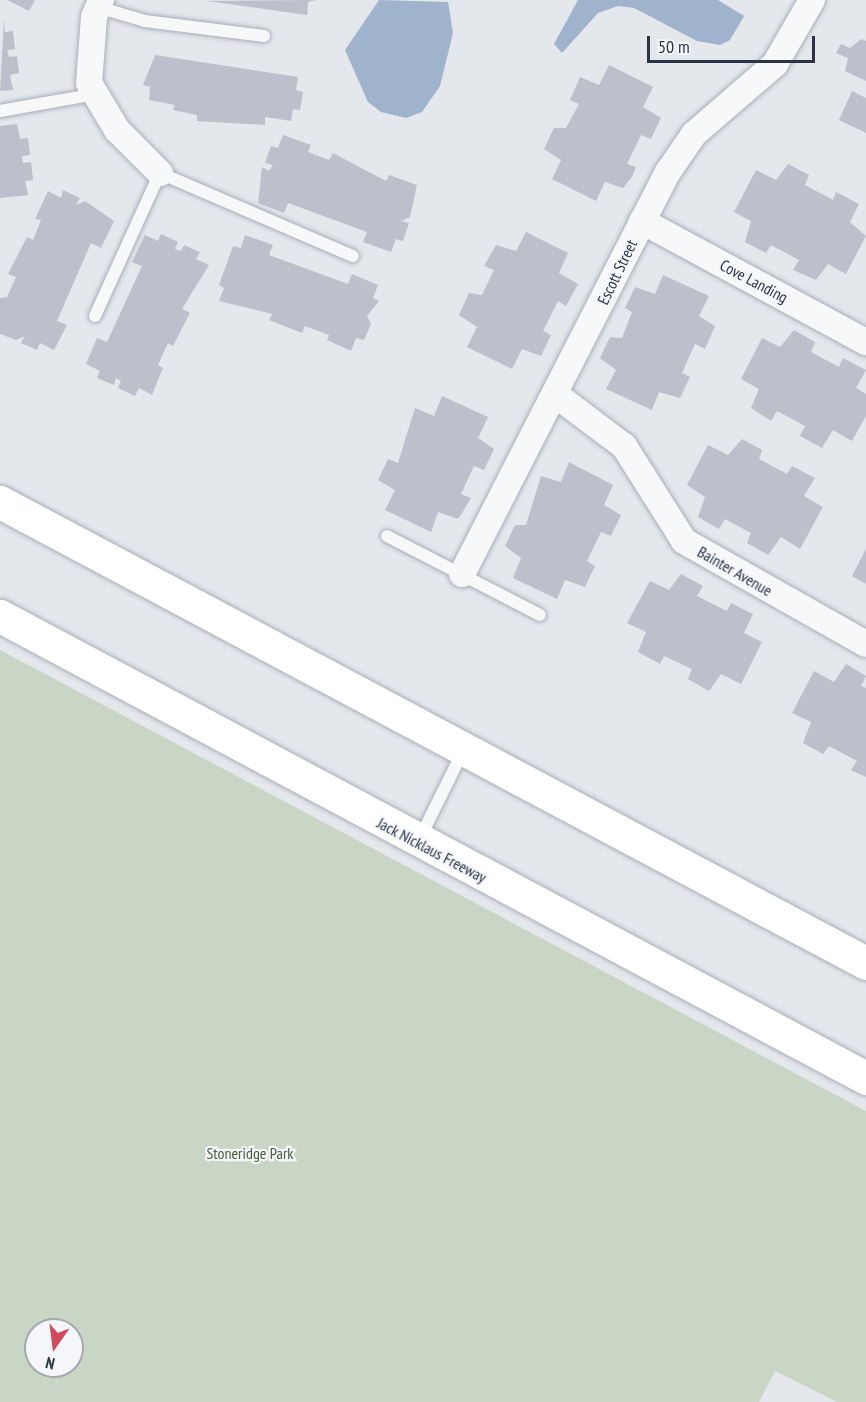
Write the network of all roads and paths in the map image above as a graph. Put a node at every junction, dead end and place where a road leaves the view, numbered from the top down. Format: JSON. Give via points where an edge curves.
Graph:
{"nodes":[{"id":1,"x":812,"y":0,"type":"edge"},
{"id":2,"x":99,"y":3,"type":"edge"},
{"id":3,"x":264,"y":36,"type":"dead end"},
{"id":4,"x":96,"y":94,"type":"junction"},
{"id":5,"x":0,"y":111,"type":"edge"},
{"id":6,"x":160,"y":173,"type":"junction"},
{"id":7,"x":642,"y":221,"type":"junction"},
{"id":8,"x":353,"y":256,"type":"dead end"},
{"id":9,"x":95,"y":316,"type":"dead end"},
{"id":10,"x":866,"y":342,"type":"edge"},
{"id":11,"x":556,"y":395,"type":"junction"},
{"id":12,"x":0,"y":502,"type":"edge"},
{"id":13,"x":387,"y":536,"type":"dead end"},
{"id":14,"x":462,"y":574,"type":"junction"},
{"id":15,"x":540,"y":615,"type":"dead end"},
{"id":16,"x":0,"y":616,"type":"edge"},
{"id":17,"x":866,"y":644,"type":"edge"},
{"id":18,"x":464,"y":749,"type":"junction"},
{"id":19,"x":418,"y":842,"type":"junction"},
{"id":20,"x":866,"y":963,"type":"edge"},
{"id":21,"x":866,"y":1078,"type":"edge"}],
"edges":[{"from":1,"to":7,"type":"street","name":"Escott Street","via":[[775,64],[694,134]]},
{"from":2,"to":3,"type":"lane","via":[[145,21]]},
{"from":2,"to":4,"type":"street","via":[[89,83]]},
{"from":4,"to":5,"type":"lane"},
{"from":4,"to":6,"type":"street","via":[[117,130]]},
{"from":6,"to":8,"type":"lane"},
{"from":6,"to":9,"type":"lane"},
{"from":7,"to":10,"type":"street","name":"Cove Landing"},
{"from":7,"to":11,"type":"street","name":"Escott Street"},
{"from":11,"to":14,"type":"street","name":"Escott Street"},
{"from":11,"to":17,"type":"street","name":"Bainter Avenue","via":[[624,446],[684,541]]},
{"from":12,"to":18,"type":"highway"},
{"from":13,"to":14,"type":"lane"},
{"from":14,"to":15,"type":"lane"},
{"from":16,"to":19,"type":"highway","name":"Jack Nicklaus Freeway"},
{"from":18,"to":19,"type":"lane"},
{"from":18,"to":20,"type":"highway"},
{"from":19,"to":21,"type":"highway","name":"Jack Nicklaus Freeway"}]}
